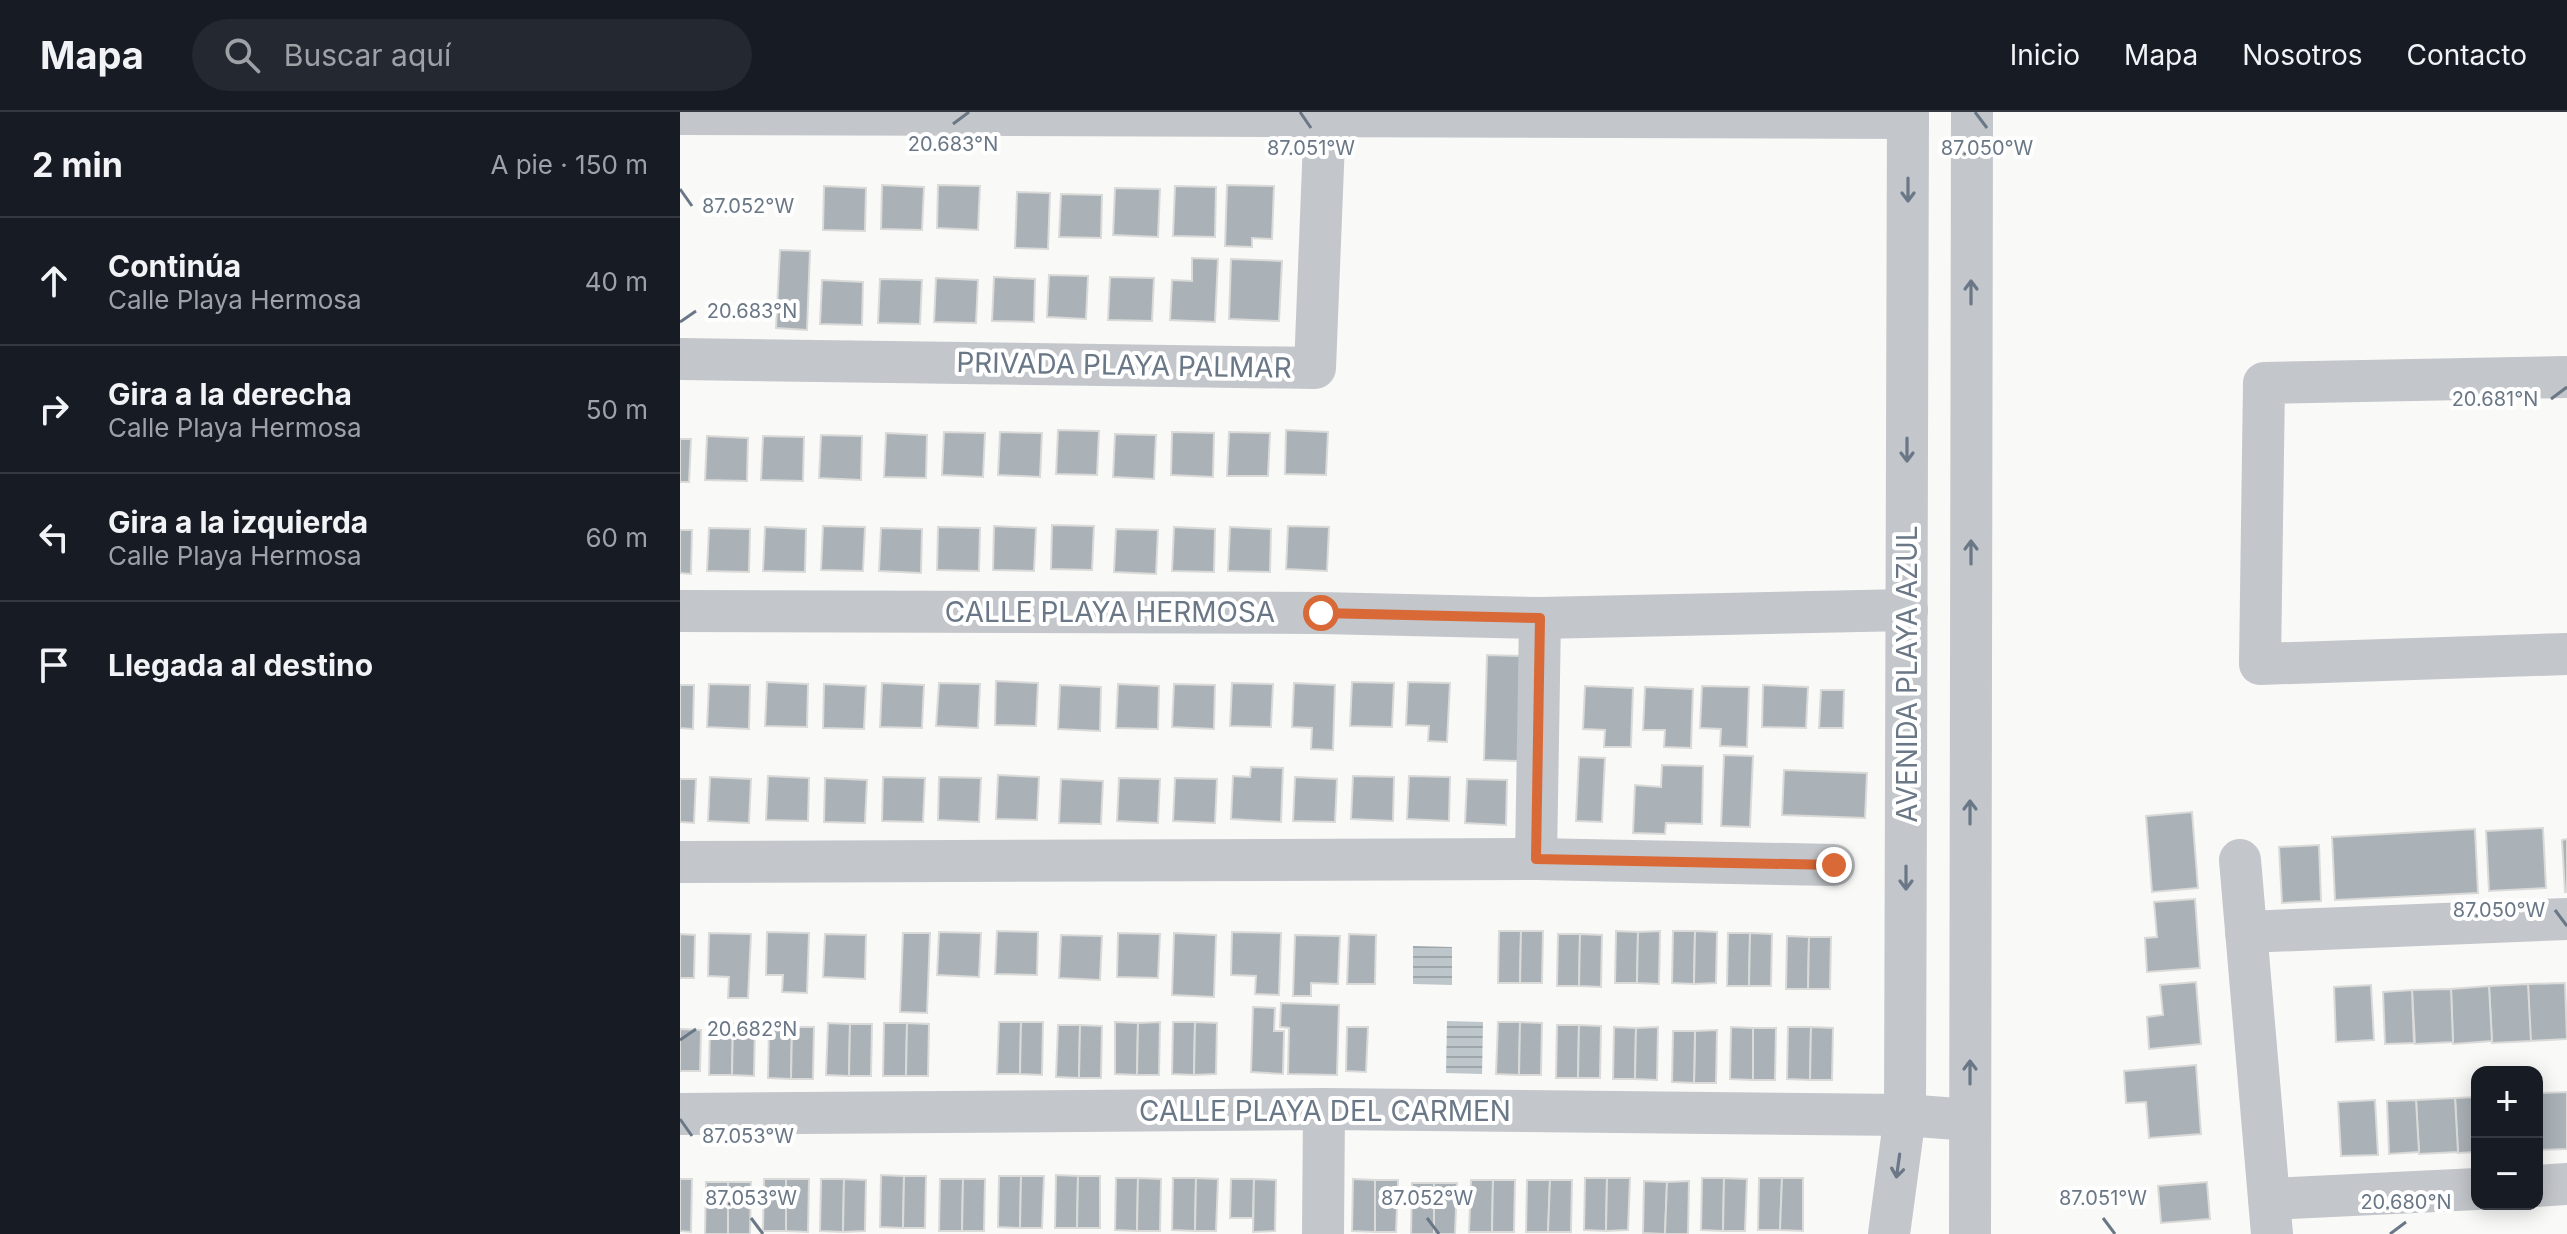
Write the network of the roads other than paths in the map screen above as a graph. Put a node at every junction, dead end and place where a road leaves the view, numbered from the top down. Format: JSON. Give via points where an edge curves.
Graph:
{"nodes":[{"id":1,"x":1972,"y":112,"type":"edge"},
{"id":2,"x":680,"y":114,"type":"edge"},
{"id":3,"x":1908,"y":115,"type":"edge"},
{"id":4,"x":1325,"y":116,"type":"junction"},
{"id":5,"x":680,"y":359,"type":"edge"},
{"id":6,"x":2567,"y":377,"type":"edge"},
{"id":7,"x":1907,"y":610,"type":"junction"},
{"id":8,"x":680,"y":611,"type":"edge"},
{"id":9,"x":1540,"y":618,"type":"junction"},
{"id":10,"x":2567,"y":654,"type":"edge"},
{"id":11,"x":1536,"y":859,"type":"junction"},
{"id":12,"x":2240,"y":860,"type":"dead end"},
{"id":13,"x":680,"y":862,"type":"edge"},
{"id":14,"x":1834,"y":865,"type":"dead end"},
{"id":15,"x":2567,"y":919,"type":"edge"},
{"id":16,"x":2246,"y":932,"type":"junction"},
{"id":17,"x":1324,"y":1109,"type":"junction"},
{"id":18,"x":680,"y":1114,"type":"edge"},
{"id":19,"x":1905,"y":1115,"type":"junction"},
{"id":20,"x":1970,"y":1120,"type":"junction"},
{"id":21,"x":2567,"y":1184,"type":"edge"},
{"id":22,"x":2543,"y":1186,"type":"edge"},
{"id":23,"x":2471,"y":1190,"type":"edge"},
{"id":24,"x":2270,"y":1217,"type":"edge"},
{"id":25,"x":1323,"y":1234,"type":"edge"},
{"id":26,"x":1889,"y":1234,"type":"edge"},
{"id":27,"x":1970,"y":1234,"type":"edge"}],
"edges":[{"from":20,"to":1,"type":"street","one_way":true},
{"from":2,"to":4,"type":"street"},
{"from":3,"to":4,"type":"street"},
{"from":3,"to":7,"type":"street","name":"AVENIDA PLAYA AZUL","one_way":true},
{"from":4,"to":5,"type":"street","name":"PRIVADA PLAYA PALMAR","via":[[1315,368]]},
{"from":6,"to":10,"type":"street","via":[[2264,383],[2260,664]]},
{"from":7,"to":9,"type":"street","name":"CALLE PLAYA HERMOSA"},
{"from":7,"to":19,"type":"street","name":"AVENIDA PLAYA AZUL","one_way":true},
{"from":8,"to":9,"type":"street","name":"CALLE PLAYA HERMOSA"},
{"from":9,"to":11,"type":"street"},
{"from":11,"to":13,"type":"street"},
{"from":11,"to":14,"type":"street"},
{"from":12,"to":16,"type":"street"},
{"from":15,"to":16,"type":"street"},
{"from":16,"to":24,"type":"street"},
{"from":17,"to":18,"type":"street","name":"CALLE PLAYA DEL CARMEN"},
{"from":17,"to":19,"type":"street","name":"CALLE PLAYA DEL CARMEN"},
{"from":17,"to":25,"type":"street"},
{"from":19,"to":20,"type":"street","name":"CALLE PLAYA DEL CARMEN"},
{"from":19,"to":26,"type":"street","name":"AVENIDA PLAYA AZUL","one_way":true},
{"from":20,"to":27,"type":"street"},
{"from":21,"to":22,"type":"street"},
{"from":23,"to":24,"type":"street"}]}
